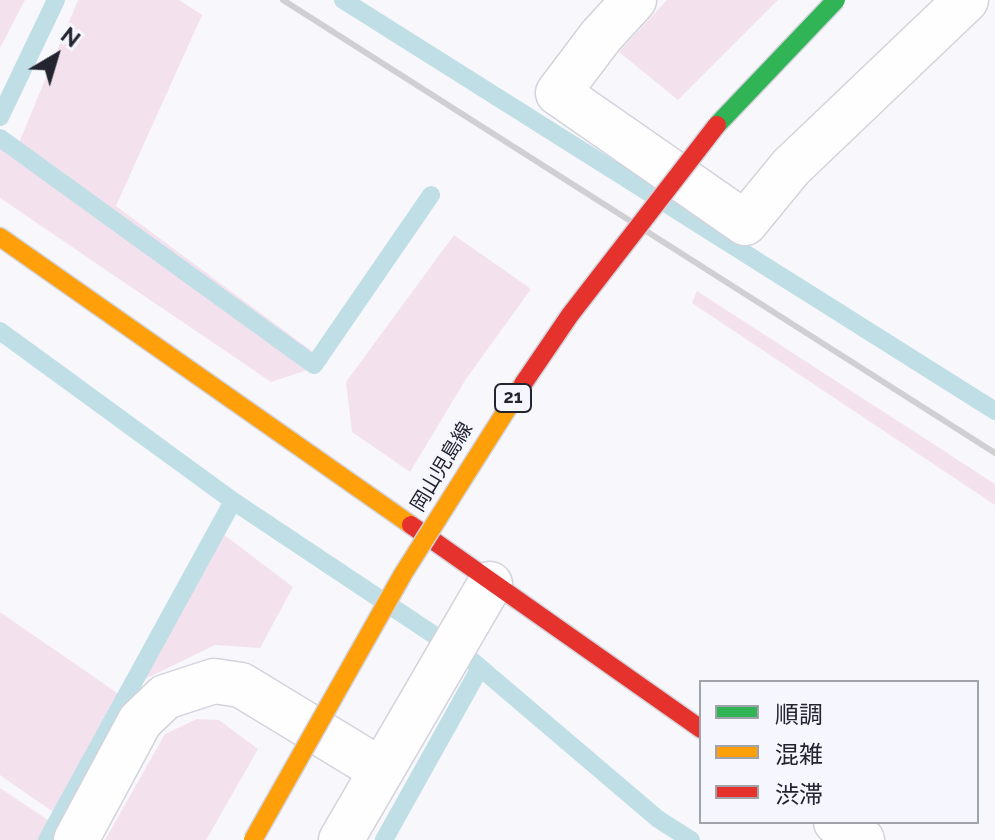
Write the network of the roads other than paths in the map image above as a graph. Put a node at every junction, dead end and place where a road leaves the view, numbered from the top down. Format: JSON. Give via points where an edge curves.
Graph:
{"nodes":[{"id":1,"x":634,"y":0,"type":"edge"},
{"id":2,"x":836,"y":0,"type":"edge"},
{"id":3,"x":966,"y":0,"type":"edge"},
{"id":4,"x":0,"y":237,"type":"edge"},
{"id":5,"x":490,"y":584,"type":"junction"},
{"id":6,"x":699,"y":728,"type":"edge"},
{"id":7,"x":379,"y":769,"type":"junction"},
{"id":8,"x":839,"y":824,"type":"edge"},
{"id":9,"x":76,"y":840,"type":"edge"},
{"id":10,"x":253,"y":840,"type":"edge"},
{"id":11,"x":341,"y":840,"type":"edge"},
{"id":12,"x":862,"y":840,"type":"edge"}],
"edges":[{"from":1,"to":3,"type":"street","via":[[558,93],[745,223],[791,167]]},
{"from":2,"to":10,"type":"main road","name":"岡山児島線","number":"21","bridge":true,"via":[[704,139],[543,353],[403,574]]},
{"from":4,"to":5,"type":"main road"},
{"from":5,"to":6,"type":"main road"},
{"from":5,"to":7,"type":"street"},
{"from":7,"to":9,"type":"street","via":[[241,685],[214,681],[165,697],[140,721]]},
{"from":7,"to":11,"type":"street"},
{"from":8,"to":12,"type":"street"}]}
